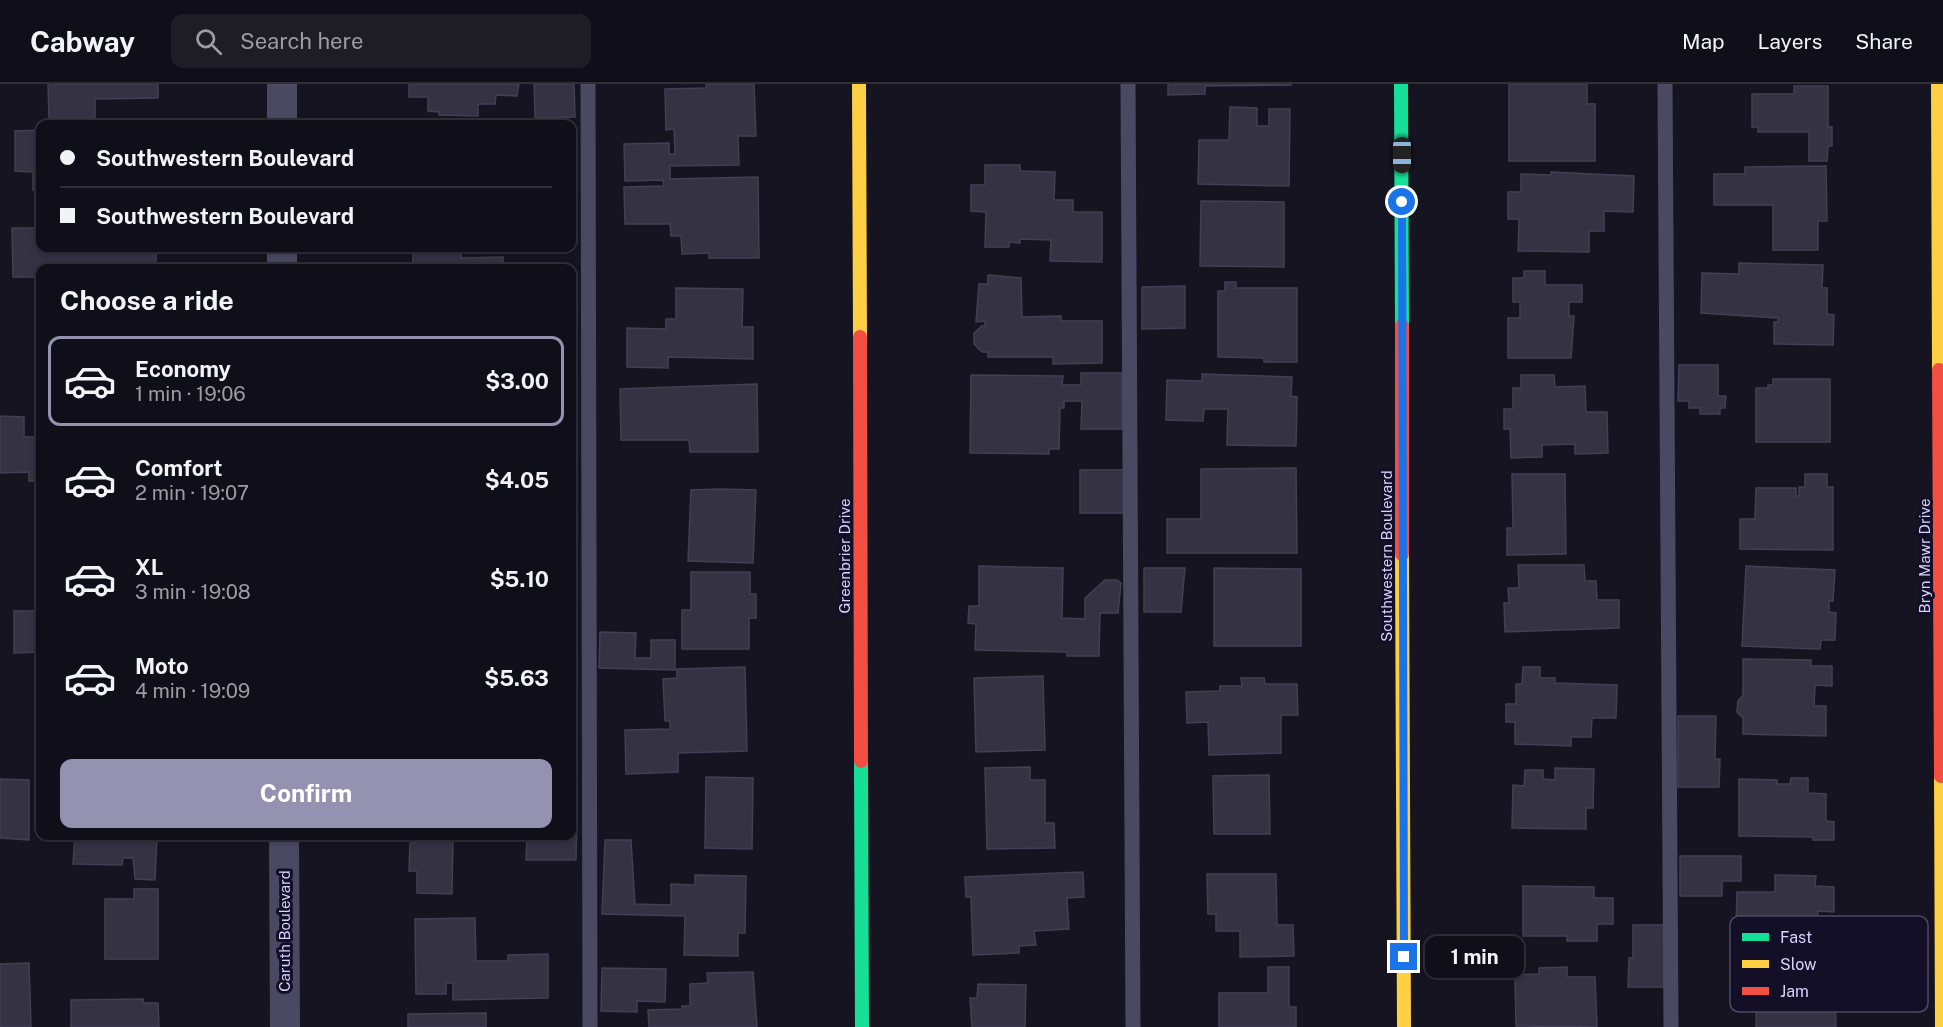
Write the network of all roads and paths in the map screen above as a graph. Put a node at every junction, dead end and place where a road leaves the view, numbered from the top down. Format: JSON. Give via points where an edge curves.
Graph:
{"nodes":[{"id":1,"x":282,"y":84,"type":"edge"},
{"id":2,"x":588,"y":84,"type":"edge"},
{"id":3,"x":859,"y":84,"type":"edge"},
{"id":4,"x":1128,"y":84,"type":"edge"},
{"id":5,"x":1401,"y":84,"type":"edge"},
{"id":6,"x":1665,"y":84,"type":"edge"},
{"id":7,"x":1938,"y":84,"type":"edge"},
{"id":8,"x":282,"y":120,"type":"edge"},
{"id":9,"x":284,"y":840,"type":"edge"},
{"id":10,"x":285,"y":1027,"type":"edge"},
{"id":11,"x":590,"y":1027,"type":"edge"},
{"id":12,"x":862,"y":1027,"type":"edge"},
{"id":13,"x":1132,"y":1027,"type":"edge"},
{"id":14,"x":1404,"y":1027,"type":"edge"},
{"id":15,"x":1671,"y":1027,"type":"edge"},
{"id":16,"x":1942,"y":1027,"type":"edge"}],
"edges":[{"from":1,"to":8,"type":"street"},
{"from":2,"to":11,"type":"lane"},
{"from":3,"to":12,"type":"street","name":"Greenbrier Drive"},
{"from":4,"to":13,"type":"lane"},
{"from":5,"to":14,"type":"street","name":"Southwestern Boulevard"},
{"from":6,"to":15,"type":"lane"},
{"from":7,"to":16,"type":"street","name":"Bryn Mawr Drive"},
{"from":9,"to":10,"type":"street","name":"Caruth Boulevard"}]}
